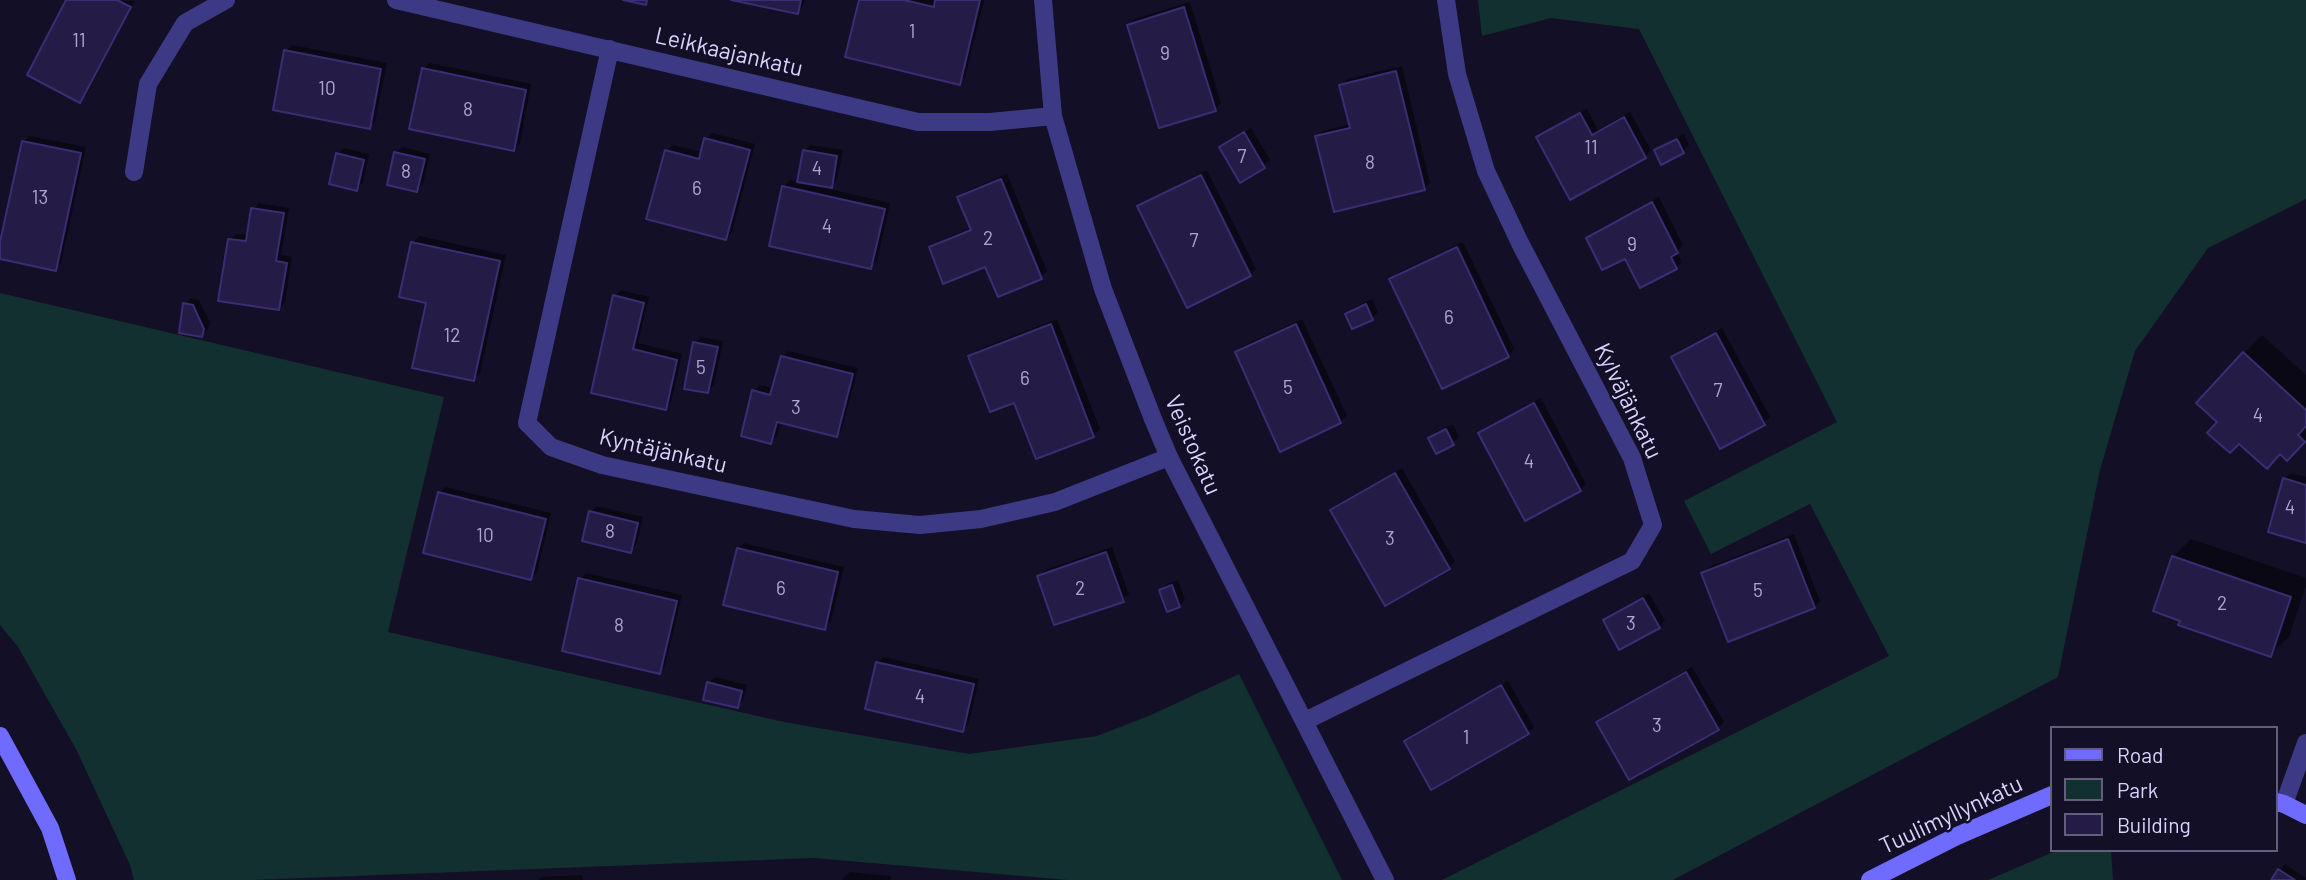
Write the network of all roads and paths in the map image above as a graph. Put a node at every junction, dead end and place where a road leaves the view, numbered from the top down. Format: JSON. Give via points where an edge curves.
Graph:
{"nodes":[{"id":1,"x":226,"y":0,"type":"edge"},
{"id":2,"x":396,"y":0,"type":"edge"},
{"id":3,"x":1043,"y":0,"type":"edge"},
{"id":4,"x":1446,"y":0,"type":"edge"},
{"id":5,"x":610,"y":49,"type":"junction"},
{"id":6,"x":1054,"y":116,"type":"junction"},
{"id":7,"x":134,"y":172,"type":"dead end"},
{"id":8,"x":1168,"y":457,"type":"junction"},
{"id":9,"x":1305,"y":721,"type":"junction"},
{"id":10,"x":0,"y":736,"type":"edge"},
{"id":11,"x":2306,"y":743,"type":"edge"},
{"id":12,"x":2050,"y":797,"type":"edge"},
{"id":13,"x":2280,"y":803,"type":"edge"},
{"id":14,"x":2306,"y":815,"type":"edge"},
{"id":15,"x":67,"y":880,"type":"edge"},
{"id":16,"x":1385,"y":880,"type":"edge"},
{"id":17,"x":1870,"y":880,"type":"edge"}],
"edges":[{"from":1,"to":7,"type":"street","via":[[185,23],[148,85]]},
{"from":2,"to":5,"type":"street","name":"Leikkaajankatu"},
{"from":3,"to":6,"type":"street","name":"Veistokatu"},
{"from":4,"to":9,"type":"street","name":"Kylväjänkatu","via":[[1457,74],[1486,171],[1632,458],[1653,525],[1632,561]]},
{"from":5,"to":6,"type":"street","name":"Leikkaajankatu","via":[[918,122]]},
{"from":5,"to":8,"type":"street","name":"Kyntäjänkatu","via":[[527,423],[551,447],[602,464],[854,519],[920,525],[981,519],[1055,502]]},
{"from":6,"to":8,"type":"street","name":"Veistokatu","via":[[1103,289]]},
{"from":8,"to":9,"type":"street","name":"Veistokatu"},
{"from":9,"to":16,"type":"street","name":"Veistokatu"},
{"from":10,"to":15,"type":"street","via":[[50,828]]},
{"from":11,"to":13,"type":"street"},
{"from":12,"to":17,"type":"street","name":"Tuulimyllynkatu"},
{"from":13,"to":14,"type":"street"}]}
